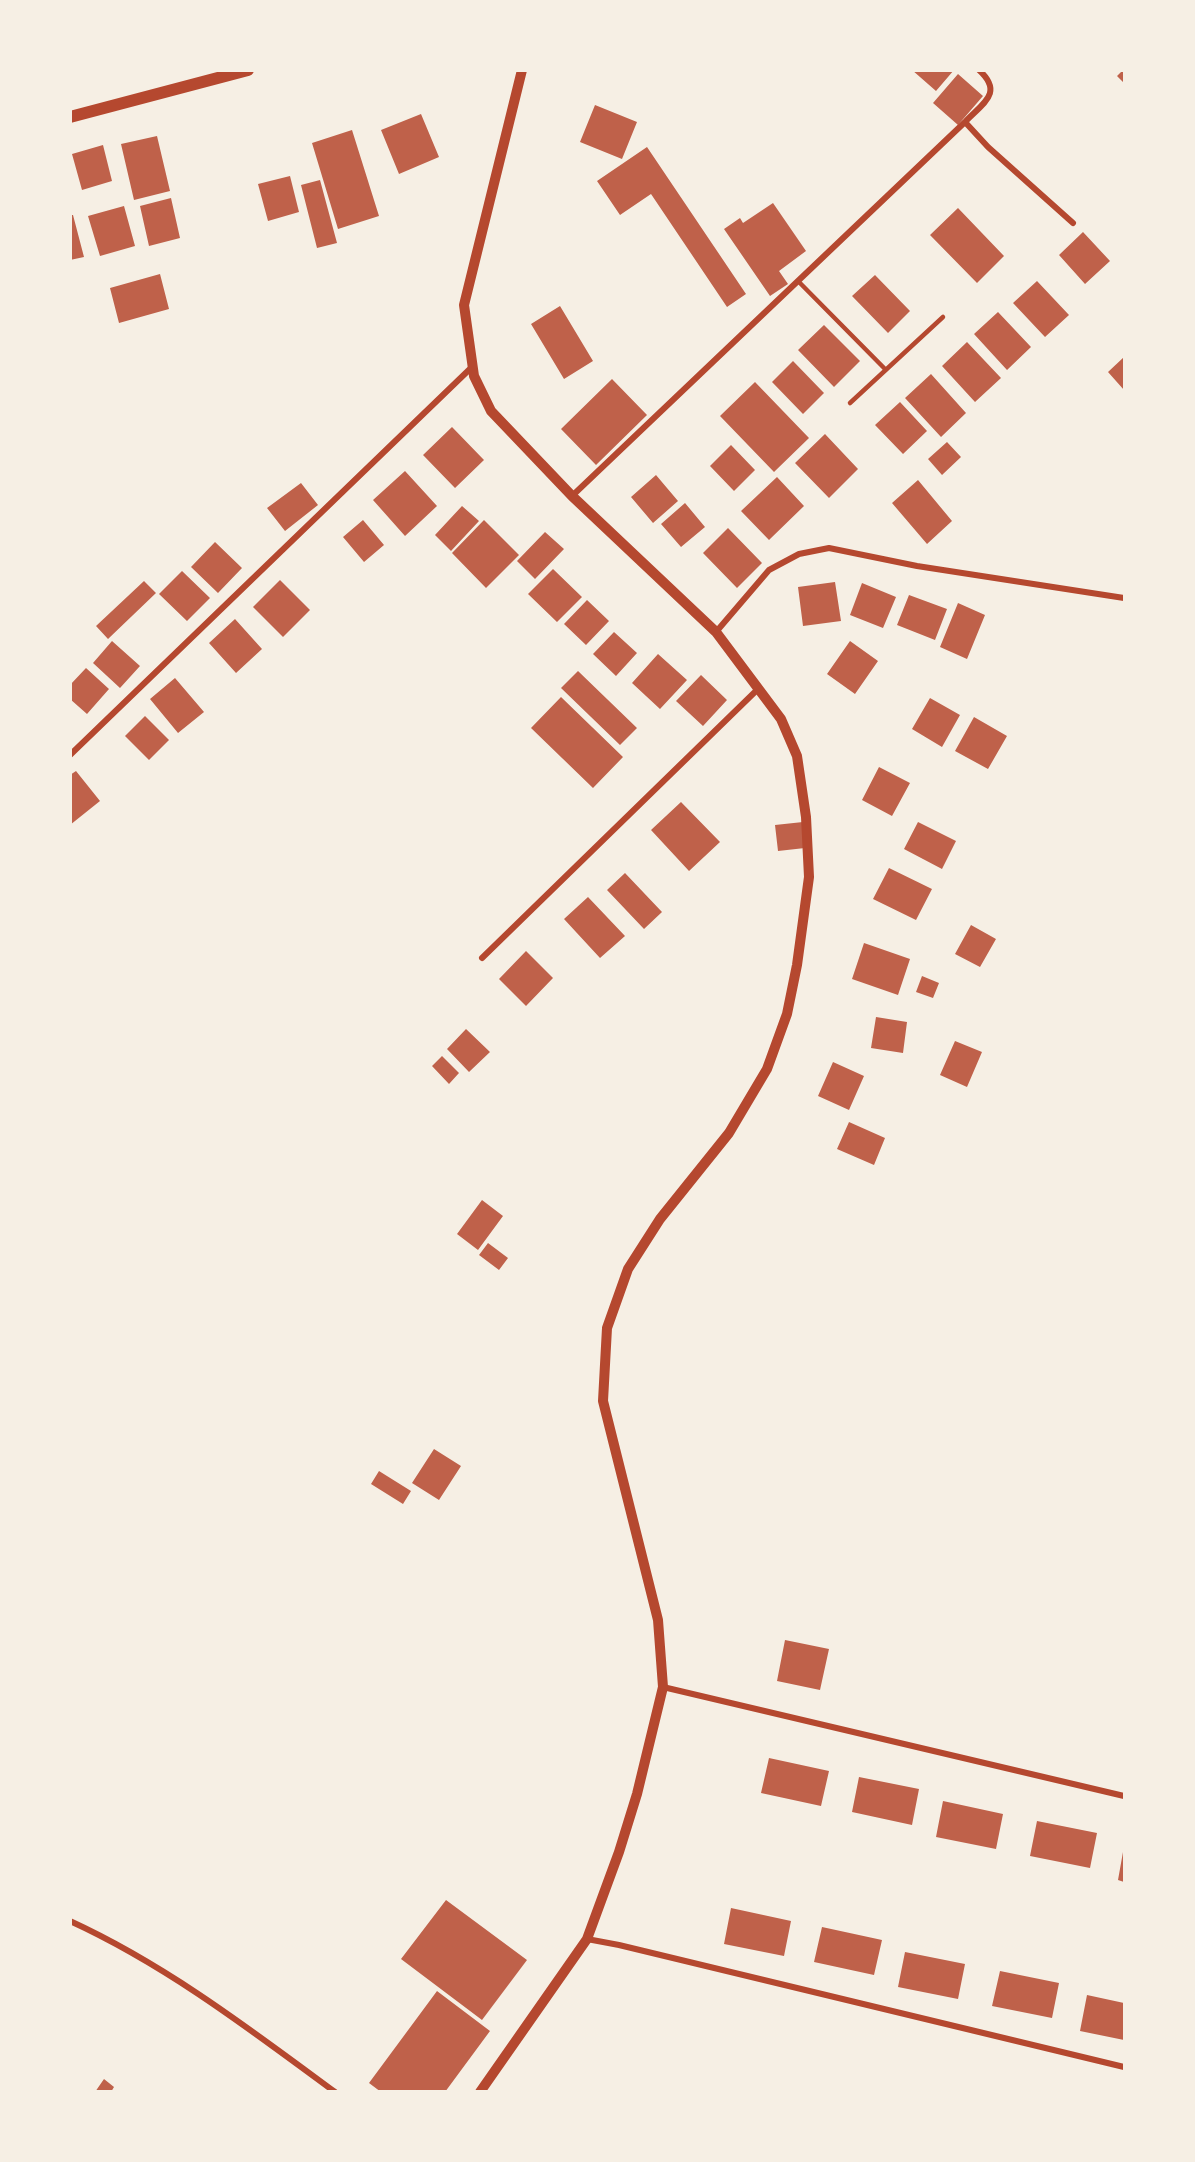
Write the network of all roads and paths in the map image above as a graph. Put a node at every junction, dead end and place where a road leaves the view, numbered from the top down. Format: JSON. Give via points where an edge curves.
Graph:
{"nodes":[{"id":1,"x":522,"y":70,"type":"edge"},
{"id":2,"x":979,"y":70,"type":"edge"},
{"id":3,"x":247,"y":71,"type":"edge"},
{"id":4,"x":70,"y":117,"type":"edge"},
{"id":5,"x":965,"y":122,"type":"junction"},
{"id":6,"x":1072,"y":223,"type":"dead end"},
{"id":7,"x":798,"y":281,"type":"junction"},
{"id":8,"x":943,"y":317,"type":"dead end"},
{"id":9,"x":474,"y":366,"type":"junction"},
{"id":10,"x":886,"y":370,"type":"junction"},
{"id":11,"x":850,"y":404,"type":"dead end"},
{"id":12,"x":572,"y":496,"type":"junction"},
{"id":13,"x":1125,"y":598,"type":"edge"},
{"id":14,"x":716,"y":632,"type":"junction"},
{"id":15,"x":760,"y":688,"type":"junction"},
{"id":16,"x":70,"y":755,"type":"edge"},
{"id":17,"x":482,"y":958,"type":"dead end"},
{"id":18,"x":663,"y":1687,"type":"junction"},
{"id":19,"x":1125,"y":1796,"type":"edge"},
{"id":20,"x":70,"y":1921,"type":"edge"},
{"id":21,"x":587,"y":1939,"type":"junction"},
{"id":22,"x":1125,"y":2067,"type":"edge"},
{"id":23,"x":335,"y":2091,"type":"edge"},
{"id":24,"x":480,"y":2091,"type":"edge"}],
"edges":[{"from":1,"to":9,"type":"street","via":[[464,305]]},
{"from":2,"to":5,"type":"street","via":[[992,87],[989,96]]},
{"from":3,"to":4,"type":"main road"},
{"from":5,"to":6,"type":"street"},
{"from":5,"to":7,"type":"street"},
{"from":7,"to":10,"type":"lane"},
{"from":7,"to":12,"type":"street"},
{"from":8,"to":10,"type":"lane"},
{"from":9,"to":12,"type":"street","via":[[474,376],[491,411]]},
{"from":9,"to":16,"type":"street"},
{"from":10,"to":11,"type":"lane"},
{"from":12,"to":14,"type":"street"},
{"from":13,"to":14,"type":"street","via":[[916,566],[829,548],[799,554],[770,570]]},
{"from":14,"to":15,"type":"street"},
{"from":15,"to":17,"type":"street"},
{"from":15,"to":18,"type":"street","via":[[781,719],[797,756],[806,817],[809,878],[787,1014],[767,1070],[729,1133],[660,1220],[628,1269],[607,1328],[603,1401],[658,1620]]},
{"from":18,"to":19,"type":"street"},
{"from":18,"to":21,"type":"street","via":[[620,1852]]},
{"from":20,"to":23,"type":"street","via":[[111,1940],[198,1994]]},
{"from":21,"to":22,"type":"street"},
{"from":21,"to":24,"type":"street"}]}
